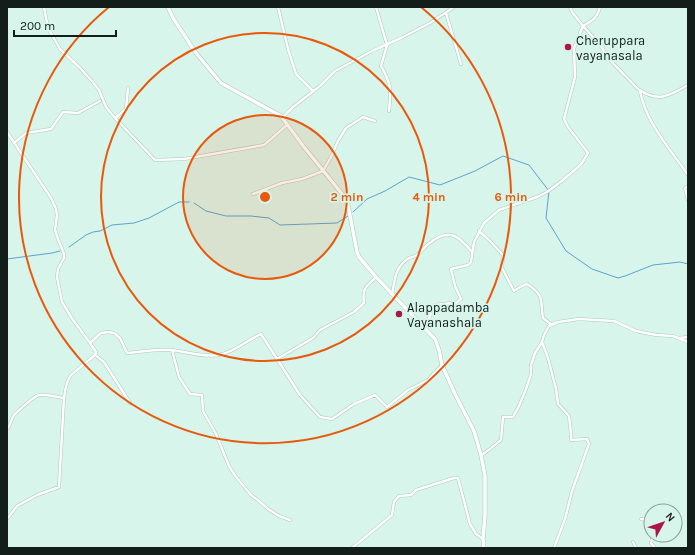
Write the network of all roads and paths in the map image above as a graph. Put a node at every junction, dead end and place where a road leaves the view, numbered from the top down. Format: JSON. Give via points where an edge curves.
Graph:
{"nodes":[{"id":1,"x":44,"y":7,"type":"edge"},
{"id":2,"x":168,"y":7,"type":"edge"},
{"id":3,"x":278,"y":7,"type":"edge"},
{"id":4,"x":376,"y":7,"type":"edge"},
{"id":5,"x":454,"y":7,"type":"edge"},
{"id":6,"x":570,"y":7,"type":"edge"},
{"id":7,"x":600,"y":7,"type":"edge"},
{"id":8,"x":446,"y":13,"type":"junction"},
{"id":9,"x":583,"y":26,"type":"junction"},
{"id":10,"x":387,"y":45,"type":"junction"},
{"id":11,"x":461,"y":64,"type":"dead end"},
{"id":12,"x":688,"y":85,"type":"edge"},
{"id":13,"x":128,"y":88,"type":"dead end"},
{"id":14,"x":313,"y":91,"type":"junction"},
{"id":15,"x":640,"y":91,"type":"junction"},
{"id":16,"x":100,"y":101,"type":"dead end"},
{"id":17,"x":389,"y":111,"type":"dead end"},
{"id":18,"x":115,"y":118,"type":"junction"},
{"id":19,"x":282,"y":118,"type":"junction"},
{"id":20,"x":374,"y":121,"type":"dead end"},
{"id":21,"x":288,"y":124,"type":"junction"},
{"id":22,"x":7,"y":132,"type":"edge"},
{"id":23,"x":14,"y":143,"type":"junction"},
{"id":24,"x":323,"y":171,"type":"junction"},
{"id":25,"x":688,"y":175,"type":"edge"},
{"id":26,"x":688,"y":186,"type":"edge"},
{"id":27,"x":253,"y":194,"type":"dead end"},
{"id":28,"x":688,"y":200,"type":"edge"},
{"id":29,"x":479,"y":231,"type":"junction"},
{"id":30,"x":472,"y":252,"type":"junction"},
{"id":31,"x":376,"y":277,"type":"junction"},
{"id":32,"x":392,"y":294,"type":"junction"},
{"id":33,"x":552,"y":325,"type":"junction"},
{"id":34,"x":425,"y":327,"type":"junction"},
{"id":35,"x":688,"y":337,"type":"edge"},
{"id":36,"x":676,"y":338,"type":"junction"},
{"id":37,"x":542,"y":342,"type":"junction"},
{"id":38,"x":688,"y":342,"type":"edge"},
{"id":39,"x":90,"y":343,"type":"junction"},
{"id":40,"x":172,"y":350,"type":"junction"},
{"id":41,"x":95,"y":355,"type":"junction"},
{"id":42,"x":277,"y":359,"type":"junction"},
{"id":43,"x":442,"y":365,"type":"junction"},
{"id":44,"x":64,"y":398,"type":"junction"},
{"id":45,"x":130,"y":403,"type":"dead end"},
{"id":46,"x":7,"y":429,"type":"edge"},
{"id":47,"x":481,"y":455,"type":"junction"},
{"id":48,"x":7,"y":518,"type":"edge"},
{"id":49,"x":290,"y":520,"type":"dead end"},
{"id":50,"x":483,"y":539,"type":"junction"},
{"id":51,"x":633,"y":542,"type":"dead end"},
{"id":52,"x":352,"y":548,"type":"edge"},
{"id":53,"x":484,"y":548,"type":"edge"},
{"id":54,"x":554,"y":548,"type":"edge"},
{"id":55,"x":636,"y":548,"type":"edge"}],
"edges":[{"from":1,"to":18,"type":"street","via":[[48,28],[60,49],[99,90],[106,107]]},
{"from":2,"to":19,"type":"street","via":[[196,53],[221,83]]},
{"from":3,"to":14,"type":"street","via":[[296,74]]},
{"from":4,"to":10,"type":"street"},
{"from":5,"to":8,"type":"street"},
{"from":6,"to":9,"type":"street"},
{"from":7,"to":9,"type":"street","via":[[598,15]]},
{"from":8,"to":10,"type":"street"},
{"from":8,"to":11,"type":"street"},
{"from":9,"to":15,"type":"street","via":[[608,58]]},
{"from":9,"to":29,"type":"street","via":[[574,48],[575,77],[564,119],[588,153],[577,168],[547,192],[499,210]]},
{"from":10,"to":14,"type":"street","via":[[336,71]]},
{"from":10,"to":17,"type":"street","via":[[381,66],[390,85]]},
{"from":12,"to":15,"type":"street","via":[[662,97]]},
{"from":13,"to":18,"type":"street","via":[[126,109]]},
{"from":14,"to":19,"type":"street"},
{"from":15,"to":25,"type":"street","via":[[649,118]]},
{"from":16,"to":23,"type":"street","via":[[78,113],[63,112],[51,129],[26,133]]},
{"from":18,"to":21,"type":"street","via":[[155,160],[184,159],[264,145]]},
{"from":19,"to":21,"type":"street"},
{"from":20,"to":24,"type":"street","via":[[363,117],[346,128]]},
{"from":21,"to":24,"type":"street"},
{"from":22,"to":23,"type":"street"},
{"from":23,"to":39,"type":"street","via":[[56,209],[55,230],[64,254],[57,278],[62,302]]},
{"from":24,"to":27,"type":"street"},
{"from":24,"to":31,"type":"street","via":[[348,200],[359,258]]},
{"from":26,"to":28,"type":"street","via":[[685,188]]},
{"from":29,"to":30,"type":"street"},
{"from":29,"to":33,"type":"street","via":[[503,255],[502,268],[514,291],[527,284],[535,289],[541,296],[543,318]]},
{"from":30,"to":32,"type":"street","via":[[465,242],[452,234],[442,235],[400,266]]},
{"from":30,"to":34,"type":"street","via":[[468,265],[452,269],[462,299],[456,303],[435,305]]},
{"from":31,"to":32,"type":"street"},
{"from":31,"to":42,"type":"street","via":[[365,288],[364,303],[354,312],[320,330],[313,338]]},
{"from":32,"to":34,"type":"street"},
{"from":33,"to":36,"type":"street","via":[[579,319],[614,321],[636,331]]},
{"from":33,"to":37,"type":"street","via":[[549,326]]},
{"from":34,"to":43,"type":"street","via":[[435,339]]},
{"from":35,"to":36,"type":"street"},
{"from":36,"to":38,"type":"street"},
{"from":37,"to":47,"type":"street","via":[[531,365],[531,374],[519,406],[513,417],[503,417],[501,440]]},
{"from":37,"to":54,"type":"street","via":[[558,404],[569,416],[571,440],[587,439],[589,444]]},
{"from":39,"to":40,"type":"street","via":[[101,332],[108,332],[120,338],[127,353],[156,349]]},
{"from":39,"to":41,"type":"street","via":[[96,352]]},
{"from":40,"to":42,"type":"street","via":[[219,355],[261,334]]},
{"from":40,"to":49,"type":"street","via":[[179,377],[190,394],[202,395],[203,411],[216,434],[228,466],[251,495],[268,509]]},
{"from":41,"to":44,"type":"street","via":[[68,379]]},
{"from":41,"to":45,"type":"street","via":[[104,362]]},
{"from":42,"to":43,"type":"street","via":[[300,395],[320,417],[332,419],[354,404],[376,396],[387,407],[408,390],[428,380]]},
{"from":43,"to":47,"type":"street","via":[[474,431]]},
{"from":44,"to":46,"type":"street","via":[[39,395],[34,397],[14,415]]},
{"from":44,"to":48,"type":"street","via":[[59,487],[17,506]]},
{"from":47,"to":50,"type":"street","via":[[485,476]]},
{"from":50,"to":52,"type":"street","via":[[476,534],[470,524],[458,478],[454,478],[416,490],[411,495],[399,496],[394,502],[392,515]]},
{"from":50,"to":53,"type":"street"},
{"from":51,"to":55,"type":"street"}]}
